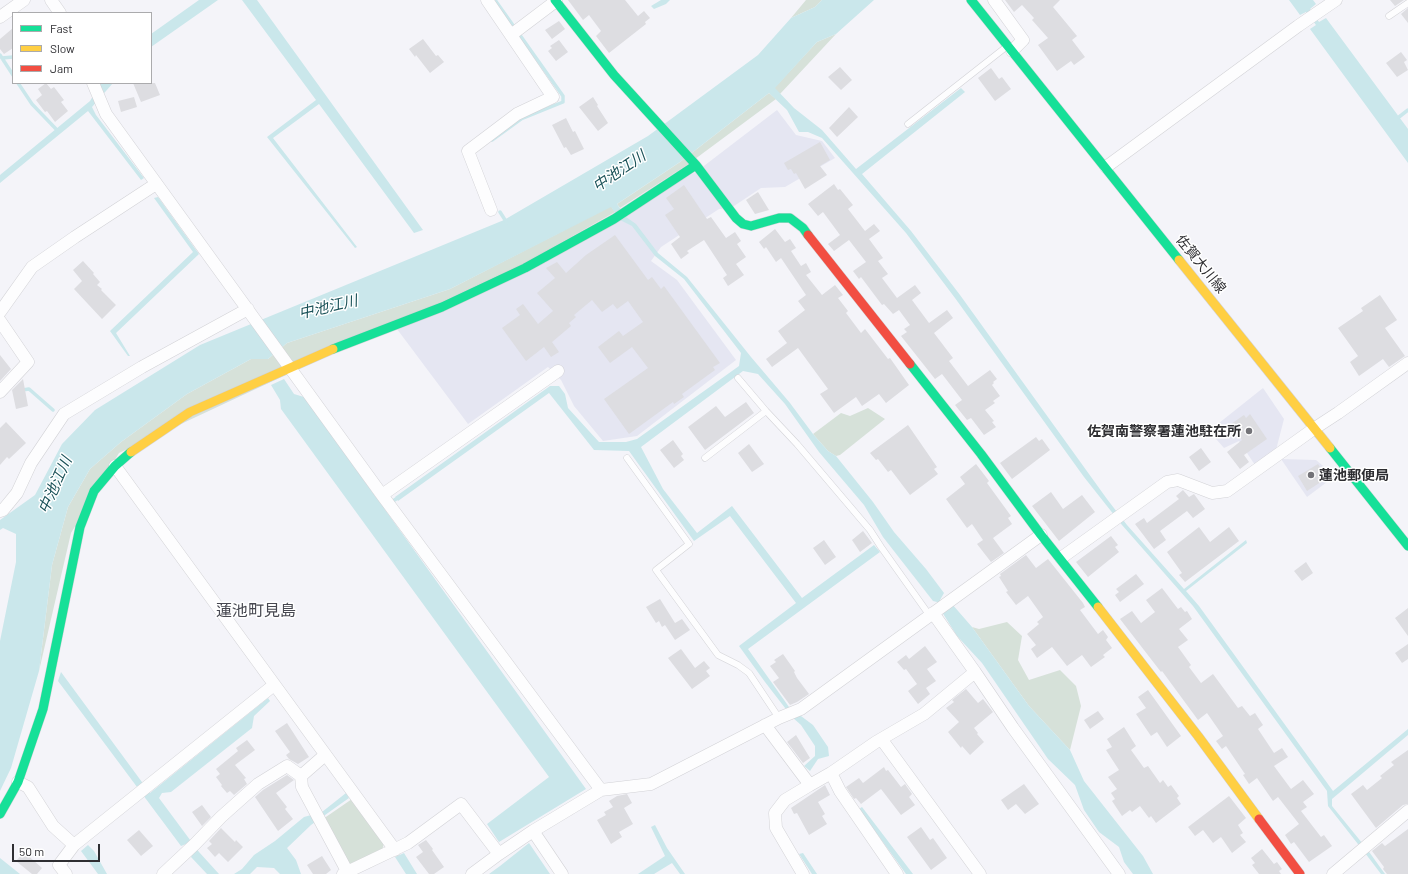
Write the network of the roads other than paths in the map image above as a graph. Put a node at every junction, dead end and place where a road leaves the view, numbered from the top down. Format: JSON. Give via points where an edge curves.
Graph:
{"nodes":[{"id":1,"x":24,"y":0,"type":"edge"},
{"id":2,"x":51,"y":0,"type":"edge"},
{"id":3,"x":487,"y":0,"type":"edge"},
{"id":4,"x":971,"y":0,"type":"edge"},
{"id":5,"x":994,"y":0,"type":"edge"},
{"id":6,"x":1336,"y":0,"type":"edge"},
{"id":7,"x":555,"y":1,"type":"edge"},
{"id":8,"x":1408,"y":3,"type":"edge"},
{"id":9,"x":59,"y":12,"type":"edge"},
{"id":10,"x":1389,"y":16,"type":"dead end"},
{"id":11,"x":0,"y":18,"type":"edge"},
{"id":12,"x":515,"y":32,"type":"junction"},
{"id":13,"x":1010,"y":48,"type":"junction"},
{"id":14,"x":94,"y":85,"type":"edge"},
{"id":15,"x":908,"y":124,"type":"dead end"},
{"id":16,"x":696,"y":165,"type":"junction"},
{"id":17,"x":1106,"y":167,"type":"junction"},
{"id":18,"x":156,"y":184,"type":"junction"},
{"id":19,"x":491,"y":210,"type":"dead end"},
{"id":20,"x":250,"y":311,"type":"junction"},
{"id":21,"x":0,"y":312,"type":"edge"},
{"id":22,"x":0,"y":320,"type":"edge"},
{"id":23,"x":1408,"y":363,"type":"edge"},
{"id":24,"x":288,"y":364,"type":"junction"},
{"id":25,"x":558,"y":371,"type":"dead end"},
{"id":26,"x":738,"y":378,"type":"dead end"},
{"id":27,"x":0,"y":392,"type":"edge"},
{"id":28,"x":766,"y":411,"type":"junction"},
{"id":29,"x":1315,"y":428,"type":"junction"},
{"id":30,"x":627,"y":458,"type":"dead end"},
{"id":31,"x":705,"y":458,"type":"dead end"},
{"id":32,"x":115,"y":466,"type":"junction"},
{"id":33,"x":382,"y":495,"type":"junction"},
{"id":34,"x":0,"y":511,"type":"edge"},
{"id":35,"x":1041,"y":535,"type":"junction"},
{"id":36,"x":1408,"y":546,"type":"edge"},
{"id":37,"x":1061,"y":558,"type":"junction"},
{"id":38,"x":937,"y":611,"type":"junction"},
{"id":39,"x":975,"y":672,"type":"junction"},
{"id":40,"x":274,"y":685,"type":"junction"},
{"id":41,"x":783,"y":716,"type":"junction"},
{"id":42,"x":765,"y":725,"type":"junction"},
{"id":43,"x":882,"y":740,"type":"junction"},
{"id":44,"x":325,"y":755,"type":"junction"},
{"id":45,"x":831,"y":773,"type":"junction"},
{"id":46,"x":301,"y":776,"type":"junction"},
{"id":47,"x":18,"y":782,"type":"junction"},
{"id":48,"x":810,"y":785,"type":"junction"},
{"id":49,"x":601,"y":790,"type":"junction"},
{"id":50,"x":1408,"y":810,"type":"edge"},
{"id":51,"x":0,"y":814,"type":"edge"},
{"id":52,"x":533,"y":832,"type":"junction"},
{"id":53,"x":74,"y":845,"type":"junction"},
{"id":54,"x":394,"y":850,"type":"junction"},
{"id":55,"x":499,"y":854,"type":"junction"},
{"id":56,"x":345,"y":873,"type":"edge"},
{"id":57,"x":66,"y":874,"type":"edge"},
{"id":58,"x":163,"y":874,"type":"edge"},
{"id":59,"x":472,"y":874,"type":"edge"},
{"id":60,"x":562,"y":874,"type":"edge"},
{"id":61,"x":802,"y":874,"type":"edge"},
{"id":62,"x":897,"y":874,"type":"edge"},
{"id":63,"x":980,"y":874,"type":"edge"},
{"id":64,"x":1119,"y":874,"type":"edge"},
{"id":65,"x":1300,"y":874,"type":"edge"},
{"id":66,"x":1333,"y":874,"type":"edge"}],
"edges":[{"from":1,"to":11,"type":"street"},
{"from":2,"to":9,"type":"street"},
{"from":3,"to":12,"type":"street"},
{"from":4,"to":13,"type":"street","name":"佐賀大川線"},
{"from":5,"to":13,"type":"street","via":[[1023,40]]},
{"from":6,"to":17,"type":"street"},
{"from":7,"to":12,"type":"street"},
{"from":7,"to":16,"type":"street","via":[[614,75]]},
{"from":8,"to":10,"type":"lane"},
{"from":12,"to":19,"type":"street","via":[[553,97],[517,114],[468,151]]},
{"from":13,"to":15,"type":"lane"},
{"from":13,"to":17,"type":"street","name":"佐賀大川線"},
{"from":14,"to":18,"type":"street","via":[[106,114]]},
{"from":16,"to":24,"type":"street","via":[[614,218],[525,268],[442,307]]},
{"from":16,"to":35,"type":"street","via":[[743,224],[751,226],[779,218],[790,218],[803,228],[981,454]]},
{"from":17,"to":29,"type":"street","name":"佐賀大川線"},
{"from":18,"to":20,"type":"street"},
{"from":18,"to":21,"type":"street","via":[[32,268]]},
{"from":20,"to":24,"type":"street"},
{"from":20,"to":34,"type":"street","via":[[142,367],[64,414],[31,464],[17,493]]},
{"from":22,"to":27,"type":"street","via":[[28,362]]},
{"from":23,"to":29,"type":"street"},
{"from":24,"to":32,"type":"street","via":[[190,412],[136,448]]},
{"from":24,"to":33,"type":"street"},
{"from":25,"to":33,"type":"street"},
{"from":26,"to":28,"type":"lane"},
{"from":28,"to":31,"type":"lane"},
{"from":28,"to":38,"type":"lane","via":[[797,444]]},
{"from":29,"to":36,"type":"street","name":"佐賀大川線"},
{"from":29,"to":37,"type":"street","via":[[1227,491],[1212,493],[1178,480],[1167,482]]},
{"from":30,"to":41,"type":"lane","via":[[689,544],[656,570],[718,656],[738,665],[749,674]]},
{"from":32,"to":40,"type":"street"},
{"from":32,"to":47,"type":"street","via":[[94,491],[80,527],[43,709]]},
{"from":33,"to":49,"type":"street"},
{"from":35,"to":37,"type":"street"},
{"from":35,"to":38,"type":"street"},
{"from":37,"to":65,"type":"street"},
{"from":38,"to":39,"type":"street"},
{"from":38,"to":41,"type":"street","via":[[801,709]]},
{"from":39,"to":43,"type":"street","via":[[924,714]]},
{"from":39,"to":64,"type":"street"},
{"from":40,"to":44,"type":"street"},
{"from":40,"to":53,"type":"street"},
{"from":41,"to":42,"type":"street"},
{"from":42,"to":48,"type":"street"},
{"from":42,"to":49,"type":"street","via":[[650,784]]},
{"from":43,"to":45,"type":"street"},
{"from":43,"to":63,"type":"street"},
{"from":44,"to":46,"type":"street"},
{"from":44,"to":54,"type":"street"},
{"from":45,"to":48,"type":"street"},
{"from":45,"to":62,"type":"street","via":[[840,791]]},
{"from":46,"to":56,"type":"street","via":[[302,787]]},
{"from":46,"to":58,"type":"street","via":[[287,766],[258,784]]},
{"from":47,"to":51,"type":"street"},
{"from":47,"to":53,"type":"street","via":[[28,788],[53,826]]},
{"from":48,"to":61,"type":"street","via":[[785,800],[775,813],[776,828]]},
{"from":49,"to":52,"type":"street"},
{"from":50,"to":66,"type":"street"},
{"from":52,"to":55,"type":"street"},
{"from":52,"to":60,"type":"street"},
{"from":53,"to":57,"type":"street","via":[[59,865]]},
{"from":54,"to":55,"type":"street","via":[[408,843],[461,804]]},
{"from":54,"to":56,"type":"street"},
{"from":55,"to":59,"type":"street"}]}
